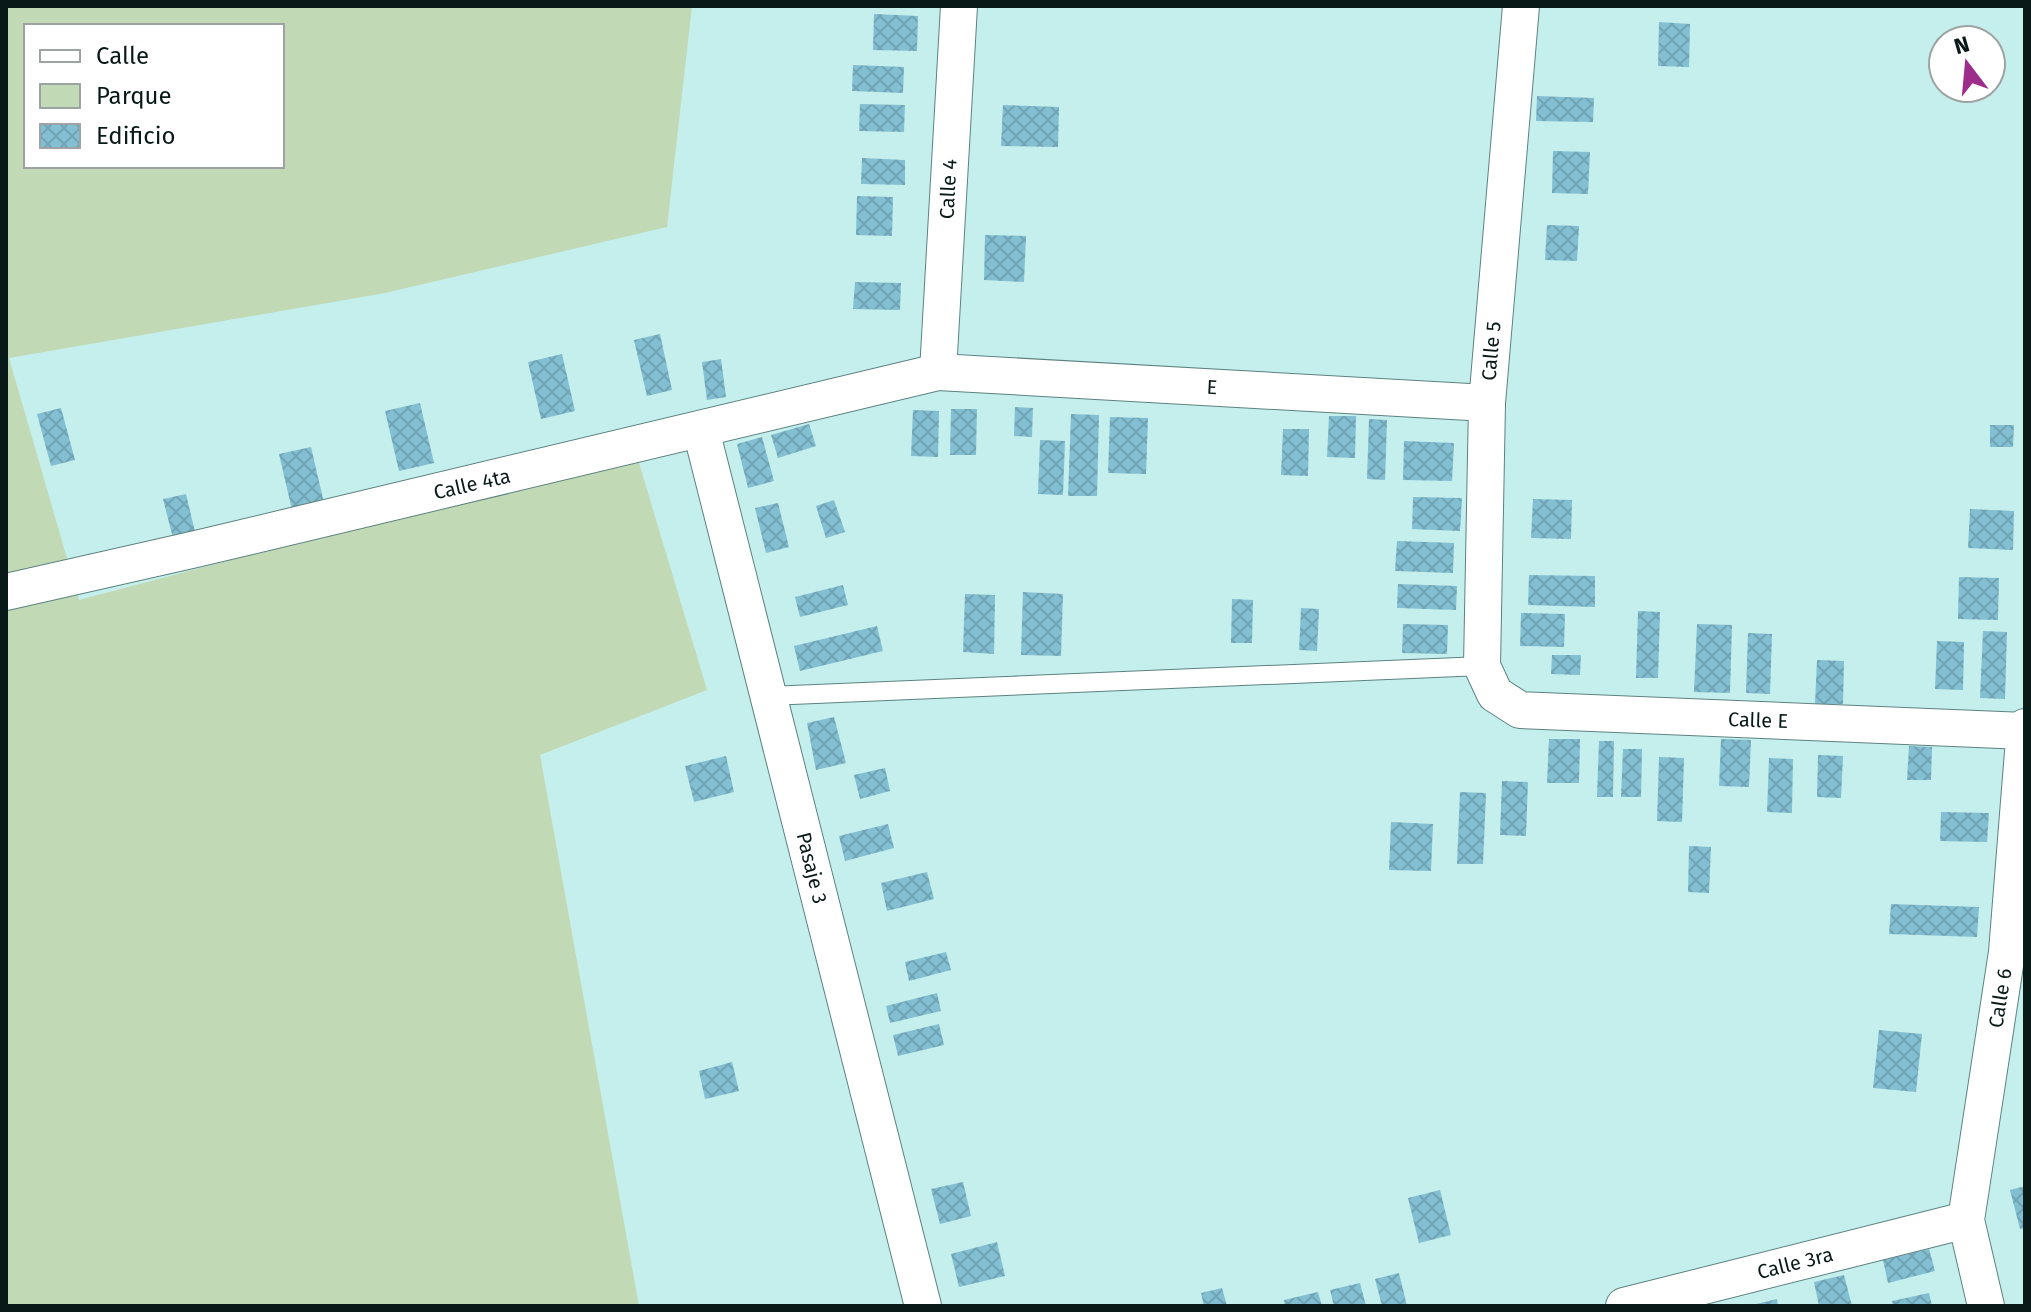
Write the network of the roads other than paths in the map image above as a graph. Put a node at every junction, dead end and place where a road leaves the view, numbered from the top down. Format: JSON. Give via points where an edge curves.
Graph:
{"nodes":[{"id":1,"x":959,"y":6,"type":"edge"},
{"id":2,"x":1521,"y":6,"type":"edge"},
{"id":3,"x":938,"y":372,"type":"junction"},
{"id":4,"x":1487,"y":403,"type":"junction"},
{"id":5,"x":701,"y":430,"type":"junction"},
{"id":6,"x":6,"y":592,"type":"edge"},
{"id":7,"x":1489,"y":680,"type":"junction"},
{"id":8,"x":768,"y":696,"type":"junction"},
{"id":9,"x":2025,"y":730,"type":"edge"},
{"id":10,"x":1966,"y":1220,"type":"junction"},
{"id":11,"x":923,"y":1306,"type":"edge"},
{"id":12,"x":1624,"y":1306,"type":"edge"},
{"id":13,"x":1986,"y":1306,"type":"edge"}],
"edges":[{"from":1,"to":3,"type":"street","name":"Calle 4"},
{"from":2,"to":4,"type":"street","name":"Calle 5"},
{"from":3,"to":4,"type":"street","name":"E"},
{"from":3,"to":5,"type":"street","name":"Calle 4ta"},
{"from":4,"to":7,"type":"street","name":"Calle 5"},
{"from":5,"to":6,"type":"street","name":"Calle 4ta"},
{"from":5,"to":8,"type":"street","name":"Pasaje 3"},
{"from":7,"to":8,"type":"lane"},
{"from":7,"to":9,"type":"street","name":"Calle E","via":[[1520,710]]},
{"from":8,"to":11,"type":"street","name":"Pasaje 3"},
{"from":9,"to":10,"type":"street","name":"Calle 6","via":[[2007,952]]},
{"from":10,"to":12,"type":"street","name":"Calle 3ra"},
{"from":10,"to":13,"type":"street"}]}
